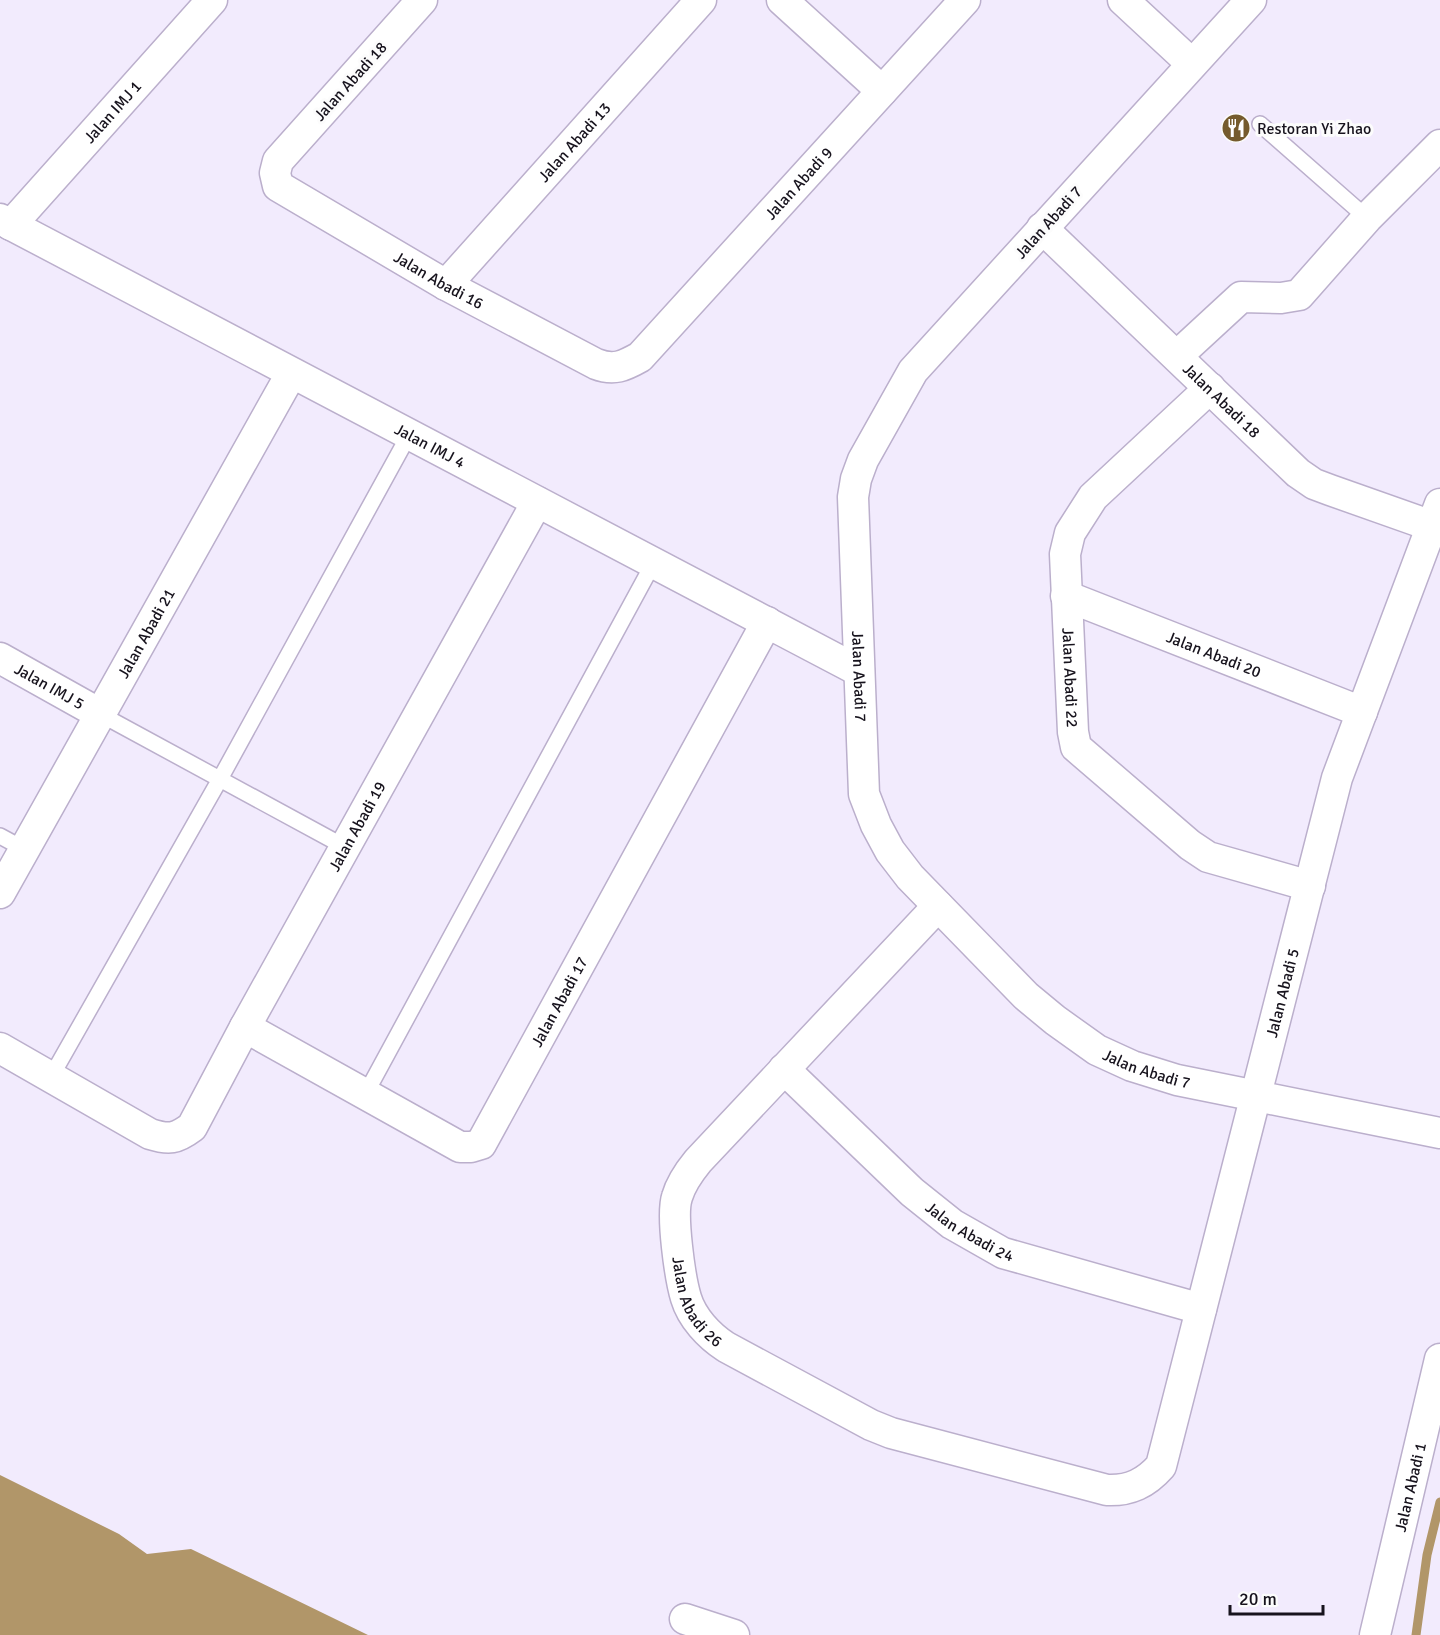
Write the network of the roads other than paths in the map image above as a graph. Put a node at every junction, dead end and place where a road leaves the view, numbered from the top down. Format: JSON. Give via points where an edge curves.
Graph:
{"nodes":[{"id":1,"x":212,"y":0,"type":"edge"},
{"id":2,"x":422,"y":0,"type":"edge"},
{"id":3,"x":701,"y":0,"type":"edge"},
{"id":4,"x":782,"y":0,"type":"edge"},
{"id":5,"x":965,"y":0,"type":"edge"},
{"id":6,"x":1123,"y":0,"type":"edge"},
{"id":7,"x":1251,"y":0,"type":"edge"},
{"id":8,"x":1192,"y":63,"type":"junction"},
{"id":9,"x":882,"y":91,"type":"junction"},
{"id":10,"x":1260,"y":124,"type":"dead end"},
{"id":11,"x":1440,"y":145,"type":"edge"},
{"id":12,"x":278,"y":161,"type":"joint"},
{"id":13,"x":1367,"y":218,"type":"junction"},
{"id":14,"x":5,"y":222,"type":"edge"},
{"id":15,"x":1042,"y":228,"type":"junction"},
{"id":16,"x":446,"y":285,"type":"junction"},
{"id":17,"x":1177,"y":356,"type":"junction"},
{"id":18,"x":628,"y":364,"type":"joint"},
{"id":19,"x":291,"y":374,"type":"junction"},
{"id":20,"x":1210,"y":388,"type":"junction"},
{"id":21,"x":410,"y":433,"type":"junction"},
{"id":22,"x":537,"y":502,"type":"junction"},
{"id":23,"x":1436,"y":515,"type":"edge"},
{"id":24,"x":654,"y":562,"type":"junction"},
{"id":25,"x":1066,"y":596,"type":"junction"},
{"id":26,"x":767,"y":622,"type":"junction"},
{"id":27,"x":0,"y":658,"type":"edge"},
{"id":28,"x":860,"y":670,"type":"junction"},
{"id":29,"x":1362,"y":712,"type":"junction"},
{"id":30,"x":100,"y":714,"type":"junction"},
{"id":31,"x":220,"y":779,"type":"junction"},
{"id":32,"x":12,"y":843,"type":"edge"},
{"id":33,"x":345,"y":847,"type":"junction"},
{"id":34,"x":1310,"y":886,"type":"junction"},
{"id":35,"x":0,"y":893,"type":"edge"},
{"id":36,"x":938,"y":906,"type":"junction"},
{"id":37,"x":245,"y":1027,"type":"junction"},
{"id":38,"x":0,"y":1048,"type":"edge"},
{"id":39,"x":784,"y":1070,"type":"junction"},
{"id":40,"x":51,"y":1077,"type":"junction"},
{"id":41,"x":365,"y":1095,"type":"junction"},
{"id":42,"x":1256,"y":1096,"type":"junction"},
{"id":43,"x":1440,"y":1133,"type":"edge"},
{"id":44,"x":1202,"y":1309,"type":"junction"},
{"id":45,"x":1440,"y":1359,"type":"edge"},
{"id":46,"x":1142,"y":1482,"type":"joint"},
{"id":47,"x":685,"y":1619,"type":"dead end"},
{"id":48,"x":1378,"y":1625,"type":"edge"},
{"id":49,"x":734,"y":1635,"type":"edge"}],
"edges":[{"from":1,"to":14,"type":"street","name":"Jalan IMJ 1"},
{"from":2,"to":12,"type":"street","name":"Jalan Abadi 18"},
{"from":3,"to":16,"type":"street","name":"Jalan Abadi 13"},
{"from":4,"to":9,"type":"street"},
{"from":5,"to":9,"type":"street","name":"Jalan Abadi 9"},
{"from":6,"to":8,"type":"street"},
{"from":7,"to":8,"type":"street","name":"Jalan Abadi 7"},
{"from":8,"to":15,"type":"street","name":"Jalan Abadi 7"},
{"from":9,"to":18,"type":"street","name":"Jalan Abadi 9","via":[[640,357]]},
{"from":10,"to":13,"type":"lane"},
{"from":11,"to":13,"type":"street"},
{"from":12,"to":16,"type":"street","name":"Jalan Abadi 16","via":[[278,186]]},
{"from":13,"to":17,"type":"street","via":[[1299,295],[1241,297]]},
{"from":14,"to":19,"type":"street","name":"Jalan IMJ 4"},
{"from":15,"to":17,"type":"street","name":"Jalan Abadi 18"},
{"from":15,"to":28,"type":"street","name":"Jalan Abadi 7","via":[[913,371],[863,460],[853,498]]},
{"from":16,"to":18,"type":"street","name":"Jalan Abadi 16","via":[[596,364],[609,369]]},
{"from":17,"to":20,"type":"street","name":"Jalan Abadi 18"},
{"from":19,"to":21,"type":"street","name":"Jalan IMJ 4"},
{"from":19,"to":30,"type":"street","name":"Jalan Abadi 21"},
{"from":20,"to":23,"type":"street","name":"Jalan Abadi 18","via":[[1314,484]]},
{"from":20,"to":25,"type":"street","name":"Jalan Abadi 22","via":[[1093,497],[1080,514],[1065,554]]},
{"from":21,"to":22,"type":"street","name":"Jalan IMJ 4"},
{"from":21,"to":31,"type":"lane"},
{"from":22,"to":24,"type":"street","name":"Jalan IMJ 4"},
{"from":22,"to":33,"type":"street","name":"Jalan Abadi 19"},
{"from":23,"to":29,"type":"street","name":"Jalan Abadi 5"},
{"from":24,"to":26,"type":"street","name":"Jalan IMJ 4"},
{"from":24,"to":41,"type":"lane"},
{"from":25,"to":29,"type":"street","name":"Jalan Abadi 20"},
{"from":25,"to":34,"type":"street","name":"Jalan Abadi 22","via":[[1077,747],[1190,845],[1208,856]]},
{"from":26,"to":28,"type":"street","name":"Jalan IMJ 4"},
{"from":26,"to":41,"type":"street","name":"Jalan Abadi 17","via":[[481,1144],[460,1147]]},
{"from":27,"to":30,"type":"street","name":"Jalan IMJ 5"},
{"from":28,"to":36,"type":"street","name":"Jalan Abadi 7","via":[[864,794],[890,851]]},
{"from":29,"to":34,"type":"street","name":"Jalan Abadi 5","via":[[1337,778]]},
{"from":30,"to":31,"type":"lane"},
{"from":30,"to":32,"type":"street","name":"Jalan Abadi 21"},
{"from":31,"to":33,"type":"lane"},
{"from":31,"to":40,"type":"lane"},
{"from":32,"to":35,"type":"street","name":"Jalan Abadi 21"},
{"from":33,"to":37,"type":"street","name":"Jalan Abadi 19"},
{"from":34,"to":42,"type":"street","name":"Jalan Abadi 5"},
{"from":36,"to":39,"type":"street","name":"Jalan Abadi 26"},
{"from":36,"to":42,"type":"street","name":"Jalan Abadi 7","via":[[1026,996],[1097,1050],[1177,1080]]},
{"from":37,"to":40,"type":"street","name":"Jalan Abadi 19","via":[[192,1127],[166,1139],[150,1134]]},
{"from":37,"to":41,"type":"street","name":"Jalan Abadi 17"},
{"from":38,"to":40,"type":"street"},
{"from":39,"to":44,"type":"street","name":"Jalan Abadi 24","via":[[912,1192],[952,1224],[1003,1253]]},
{"from":39,"to":46,"type":"street","name":"Jalan Abadi 26","via":[[698,1161],[676,1197],[674,1216],[686,1299],[711,1337],[891,1433],[1107,1490],[1124,1491]]},
{"from":42,"to":43,"type":"street","name":"Jalan Abadi 7"},
{"from":42,"to":44,"type":"street","name":"Jalan Abadi 5"},
{"from":44,"to":46,"type":"street","name":"Jalan Abadi 5","via":[[1161,1466]]},
{"from":45,"to":48,"type":"street","name":"Jalan Abadi 1"},
{"from":47,"to":49,"type":"street"}]}
